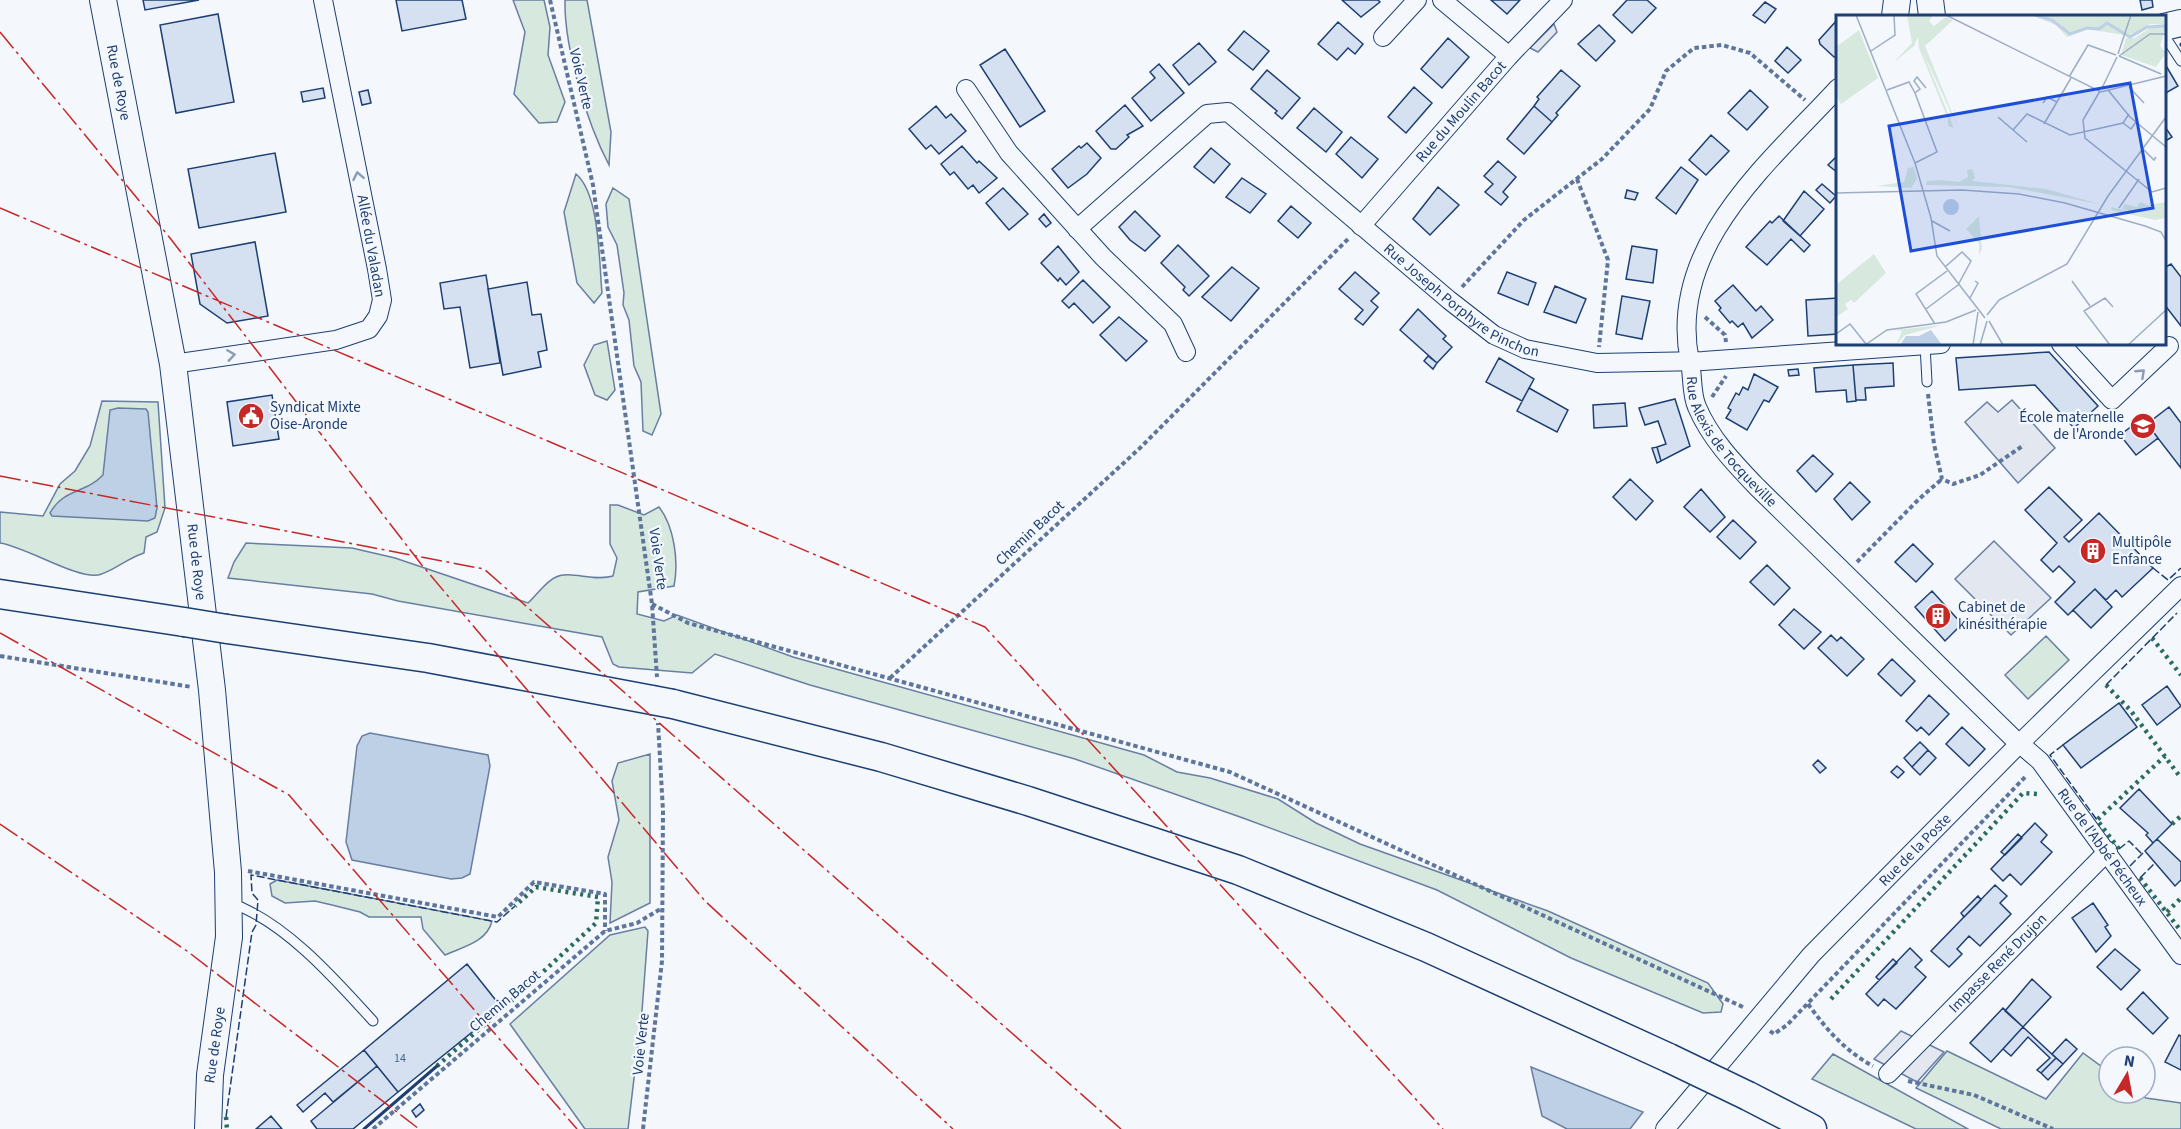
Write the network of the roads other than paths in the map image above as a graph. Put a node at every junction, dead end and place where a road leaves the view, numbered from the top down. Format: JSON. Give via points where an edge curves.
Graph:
{"nodes":[{"id":1,"x":103,"y":0,"type":"edge"},
{"id":2,"x":323,"y":0,"type":"edge"},
{"id":3,"x":1417,"y":0,"type":"edge"},
{"id":4,"x":1442,"y":0,"type":"edge"},
{"id":5,"x":1563,"y":0,"type":"edge"},
{"id":6,"x":1898,"y":0,"type":"edge"},
{"id":7,"x":1930,"y":0,"type":"edge"},
{"id":8,"x":1895,"y":15,"type":"edge"},
{"id":9,"x":1933,"y":15,"type":"edge"},
{"id":10,"x":2181,"y":23,"type":"edge"},
{"id":11,"x":2166,"y":27,"type":"edge"},
{"id":12,"x":1383,"y":37,"type":"dead end"},
{"id":13,"x":2166,"y":38,"type":"edge"},
{"id":14,"x":1509,"y":56,"type":"junction"},
{"id":15,"x":2181,"y":61,"type":"edge"},
{"id":16,"x":966,"y":89,"type":"dead end"},
{"id":17,"x":1836,"y":90,"type":"edge"},
{"id":18,"x":1361,"y":226,"type":"junction"},
{"id":19,"x":1077,"y":229,"type":"junction"},
{"id":20,"x":1919,"y":345,"type":"edge"},
{"id":21,"x":1933,"y":345,"type":"edge"},
{"id":22,"x":2062,"y":345,"type":"edge"},
{"id":23,"x":2174,"y":347,"type":"edge"},
{"id":24,"x":1186,"y":352,"type":"dead end"},
{"id":25,"x":1690,"y":361,"type":"junction"},
{"id":26,"x":173,"y":364,"type":"junction"},
{"id":27,"x":1927,"y":382,"type":"road end"},
{"id":28,"x":2181,"y":586,"type":"edge"},
{"id":29,"x":0,"y":594,"type":"edge"},
{"id":30,"x":2019,"y":744,"type":"junction"},
{"id":31,"x":2108,"y":851,"type":"junction"},
{"id":32,"x":229,"y":902,"type":"junction"},
{"id":33,"x":2181,"y":955,"type":"edge"},
{"id":34,"x":373,"y":1021,"type":"dead end"},
{"id":35,"x":1888,"y":1074,"type":"road end"},
{"id":36,"x":208,"y":1129,"type":"edge"},
{"id":37,"x":1665,"y":1129,"type":"edge"},
{"id":38,"x":1812,"y":1129,"type":"edge"}],
"edges":[{"from":1,"to":26,"type":"main road","name":"Rue de Roye"},
{"from":26,"to":2,"type":"street","name":"Allée du Valadan","one_way":true,"via":[[336,340],[369,329],[378,316],[382,300],[377,269]]},
{"from":3,"to":12,"type":"street"},
{"from":4,"to":14,"type":"street"},
{"from":5,"to":14,"type":"street","name":"Rue du Moulin Bacot"},
{"from":6,"to":8,"type":"main road"},
{"from":7,"to":9,"type":"main road"},
{"from":10,"to":11,"type":"main road"},
{"from":13,"to":15,"type":"lane"},
{"from":14,"to":18,"type":"street","name":"Rue du Moulin Bacot"},
{"from":16,"to":19,"type":"street","via":[[1009,153]]},
{"from":17,"to":25,"type":"street","name":"Rue Alexis de Tocqueville","via":[[1731,204],[1704,247],[1688,311]]},
{"from":18,"to":19,"type":"street","name":"Rue Joseph Porphyre Pinchon","via":[[1228,112],[1207,114]]},
{"from":18,"to":25,"type":"street","name":"Rue Joseph Porphyre Pinchon","via":[[1494,335],[1525,349],[1597,363]]},
{"from":19,"to":24,"type":"street","via":[[1173,324]]},
{"from":20,"to":25,"type":"street","name":"Rue Joseph Porphyre Pinchon"},
{"from":21,"to":27,"type":"lane"},
{"from":22,"to":23,"type":"street","one_way":true,"via":[[2112,400]]},
{"from":25,"to":30,"type":"street","name":"Rue Alexis de Tocqueville","via":[[1696,405],[1721,449]]},
{"from":26,"to":32,"type":"main road","name":"Rue de Roye","via":[[212,690]]},
{"from":28,"to":30,"type":"street","name":"Rue de la Poste"},
{"from":29,"to":38,"type":"main road","bridge":true,"via":[[450,662],[660,702],[881,757],[1238,870],[1426,947],[1669,1058]]},
{"from":30,"to":31,"type":"street","name":"Rue de l'Abbé Pécheux","via":[[2040,761]]},
{"from":30,"to":37,"type":"street","name":"Rue de la Poste","via":[[1752,1016]]},
{"from":31,"to":33,"type":"street","name":"Rue de l'Abbé Pécheux"},
{"from":31,"to":35,"type":"street","name":"Impasse René Drujon"},
{"from":32,"to":34,"type":"lane","via":[[256,914],[325,969]]},
{"from":32,"to":36,"type":"main road","name":"Rue de Roye"}]}
